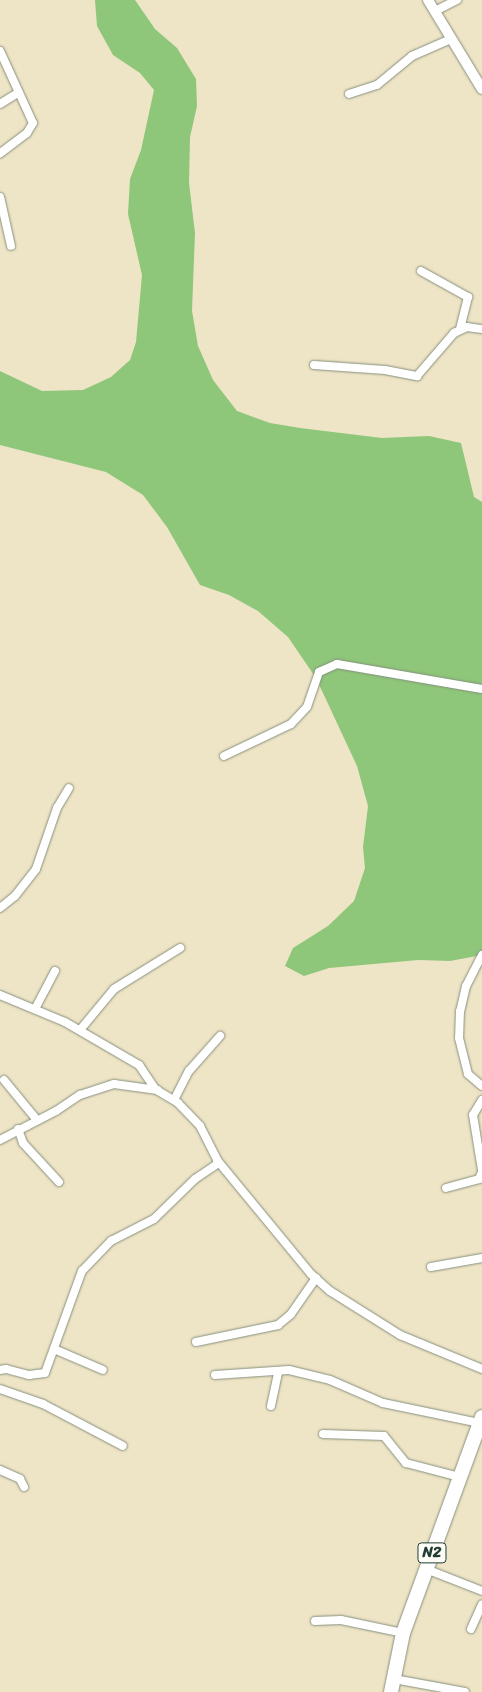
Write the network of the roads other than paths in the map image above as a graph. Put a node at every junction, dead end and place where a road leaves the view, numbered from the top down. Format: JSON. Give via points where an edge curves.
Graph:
{"nodes":[{"id":1,"x":428,"y":0,"type":"edge"},
{"id":2,"x":457,"y":0,"type":"edge"},
{"id":3,"x":435,"y":11,"type":"junction"},
{"id":4,"x":451,"y":39,"type":"junction"},
{"id":5,"x":0,"y":51,"type":"edge"},
{"id":6,"x":482,"y":89,"type":"edge"},
{"id":7,"x":19,"y":92,"type":"junction"},
{"id":8,"x":349,"y":94,"type":"dead end"},
{"id":9,"x":0,"y":104,"type":"edge"},
{"id":10,"x":0,"y":153,"type":"edge"},
{"id":11,"x":0,"y":196,"type":"edge"},
{"id":12,"x":11,"y":246,"type":"dead end"},
{"id":13,"x":421,"y":271,"type":"dead end"},
{"id":14,"x":460,"y":329,"type":"junction"},
{"id":15,"x":482,"y":329,"type":"edge"},
{"id":16,"x":314,"y":365,"type":"dead end"},
{"id":17,"x":482,"y":690,"type":"edge"},
{"id":18,"x":224,"y":756,"type":"dead end"},
{"id":19,"x":69,"y":788,"type":"dead end"},
{"id":20,"x":0,"y":908,"type":"edge"},
{"id":21,"x":180,"y":948,"type":"dead end"},
{"id":22,"x":482,"y":955,"type":"edge"},
{"id":23,"x":55,"y":971,"type":"dead end"},
{"id":24,"x":0,"y":995,"type":"edge"},
{"id":25,"x":35,"y":1009,"type":"junction"},
{"id":26,"x":80,"y":1030,"type":"junction"},
{"id":27,"x":220,"y":1036,"type":"dead end"},
{"id":28,"x":4,"y":1080,"type":"dead end"},
{"id":29,"x":482,"y":1086,"type":"edge"},
{"id":30,"x":158,"y":1090,"type":"junction"},
{"id":31,"x":174,"y":1100,"type":"junction"},
{"id":32,"x":482,"y":1100,"type":"edge"},
{"id":33,"x":37,"y":1120,"type":"junction"},
{"id":34,"x":18,"y":1128,"type":"junction"},
{"id":35,"x":0,"y":1140,"type":"edge"},
{"id":36,"x":219,"y":1163,"type":"junction"},
{"id":37,"x":482,"y":1171,"type":"edge"},
{"id":38,"x":59,"y":1182,"type":"dead end"},
{"id":39,"x":446,"y":1188,"type":"dead end"},
{"id":40,"x":482,"y":1258,"type":"edge"},
{"id":41,"x":431,"y":1267,"type":"dead end"},
{"id":42,"x":316,"y":1278,"type":"junction"},
{"id":43,"x":196,"y":1342,"type":"dead end"},
{"id":44,"x":54,"y":1349,"type":"junction"},
{"id":45,"x":482,"y":1369,"type":"edge"},
{"id":46,"x":0,"y":1370,"type":"edge"},
{"id":47,"x":103,"y":1370,"type":"dead end"},
{"id":48,"x":278,"y":1372,"type":"junction"},
{"id":49,"x":215,"y":1375,"type":"dead end"},
{"id":50,"x":0,"y":1389,"type":"edge"},
{"id":51,"x":271,"y":1406,"type":"dead end"},
{"id":52,"x":481,"y":1420,"type":"edge"},
{"id":53,"x":322,"y":1434,"type":"dead end"},
{"id":54,"x":123,"y":1446,"type":"dead end"},
{"id":55,"x":0,"y":1470,"type":"edge"},
{"id":56,"x":460,"y":1477,"type":"junction"},
{"id":57,"x":24,"y":1487,"type":"dead end"},
{"id":58,"x":426,"y":1569,"type":"junction"},
{"id":59,"x":482,"y":1591,"type":"edge"},
{"id":60,"x":482,"y":1604,"type":"edge"},
{"id":61,"x":315,"y":1621,"type":"dead end"},
{"id":62,"x":471,"y":1629,"type":"dead end"},
{"id":63,"x":403,"y":1633,"type":"junction"},
{"id":64,"x":393,"y":1685,"type":"edge"},
{"id":65,"x":465,"y":1692,"type":"edge"}],
"edges":[{"from":1,"to":3,"type":"main road"},
{"from":2,"to":3,"type":"street"},
{"from":3,"to":4,"type":"main road"},
{"from":4,"to":6,"type":"main road"},
{"from":4,"to":8,"type":"street","via":[[412,56],[377,85]]},
{"from":5,"to":7,"type":"street"},
{"from":7,"to":9,"type":"street"},
{"from":7,"to":10,"type":"street","via":[[33,123],[27,133]]},
{"from":11,"to":12,"type":"street"},
{"from":13,"to":14,"type":"street","via":[[468,297]]},
{"from":14,"to":15,"type":"street"},
{"from":14,"to":16,"type":"street","via":[[418,376]]},
{"from":17,"to":18,"type":"street","via":[[337,664],[319,672],[307,708],[291,724]]},
{"from":19,"to":20,"type":"street","via":[[57,808],[36,869],[15,896]]},
{"from":21,"to":26,"type":"street","via":[[114,989]]},
{"from":22,"to":29,"type":"street","via":[[466,986],[460,1011],[459,1038],[468,1074]]},
{"from":23,"to":25,"type":"street"},
{"from":24,"to":25,"type":"street"},
{"from":25,"to":26,"type":"street"},
{"from":26,"to":30,"type":"street","via":[[140,1065]]},
{"from":27,"to":31,"type":"street","via":[[189,1071]]},
{"from":28,"to":33,"type":"street"},
{"from":30,"to":31,"type":"street"},
{"from":30,"to":33,"type":"street","via":[[114,1084],[80,1095]]},
{"from":31,"to":36,"type":"street","via":[[200,1126]]},
{"from":32,"to":37,"type":"street","via":[[473,1115]]},
{"from":33,"to":34,"type":"street"},
{"from":34,"to":35,"type":"street"},
{"from":34,"to":38,"type":"street","via":[[23,1143]]},
{"from":36,"to":42,"type":"street"},
{"from":36,"to":44,"type":"street","via":[[195,1179],[154,1219],[111,1241],[82,1271]]},
{"from":37,"to":39,"type":"street","via":[[479,1179]]},
{"from":40,"to":41,"type":"street"},
{"from":42,"to":43,"type":"street","via":[[291,1314],[278,1325]]},
{"from":42,"to":45,"type":"street","via":[[367,1316],[400,1335]]},
{"from":44,"to":46,"type":"street","via":[[46,1373]]},
{"from":44,"to":47,"type":"street"},
{"from":48,"to":49,"type":"street"},
{"from":48,"to":51,"type":"street"},
{"from":48,"to":52,"type":"street","via":[[298,1372],[330,1380],[383,1403]]},
{"from":50,"to":54,"type":"street","via":[[43,1404]]},
{"from":52,"to":56,"type":"highway","number":"N2"},
{"from":53,"to":56,"type":"street","via":[[384,1436],[406,1463]]},
{"from":55,"to":57,"type":"street","via":[[20,1479]]},
{"from":56,"to":58,"type":"highway","number":"N2"},
{"from":58,"to":59,"type":"street"},
{"from":58,"to":63,"type":"highway","number":"N2"},
{"from":60,"to":62,"type":"street"},
{"from":61,"to":63,"type":"street","via":[[341,1620]]},
{"from":63,"to":64,"type":"highway","number":"N2"},
{"from":64,"to":65,"type":"street"}]}
